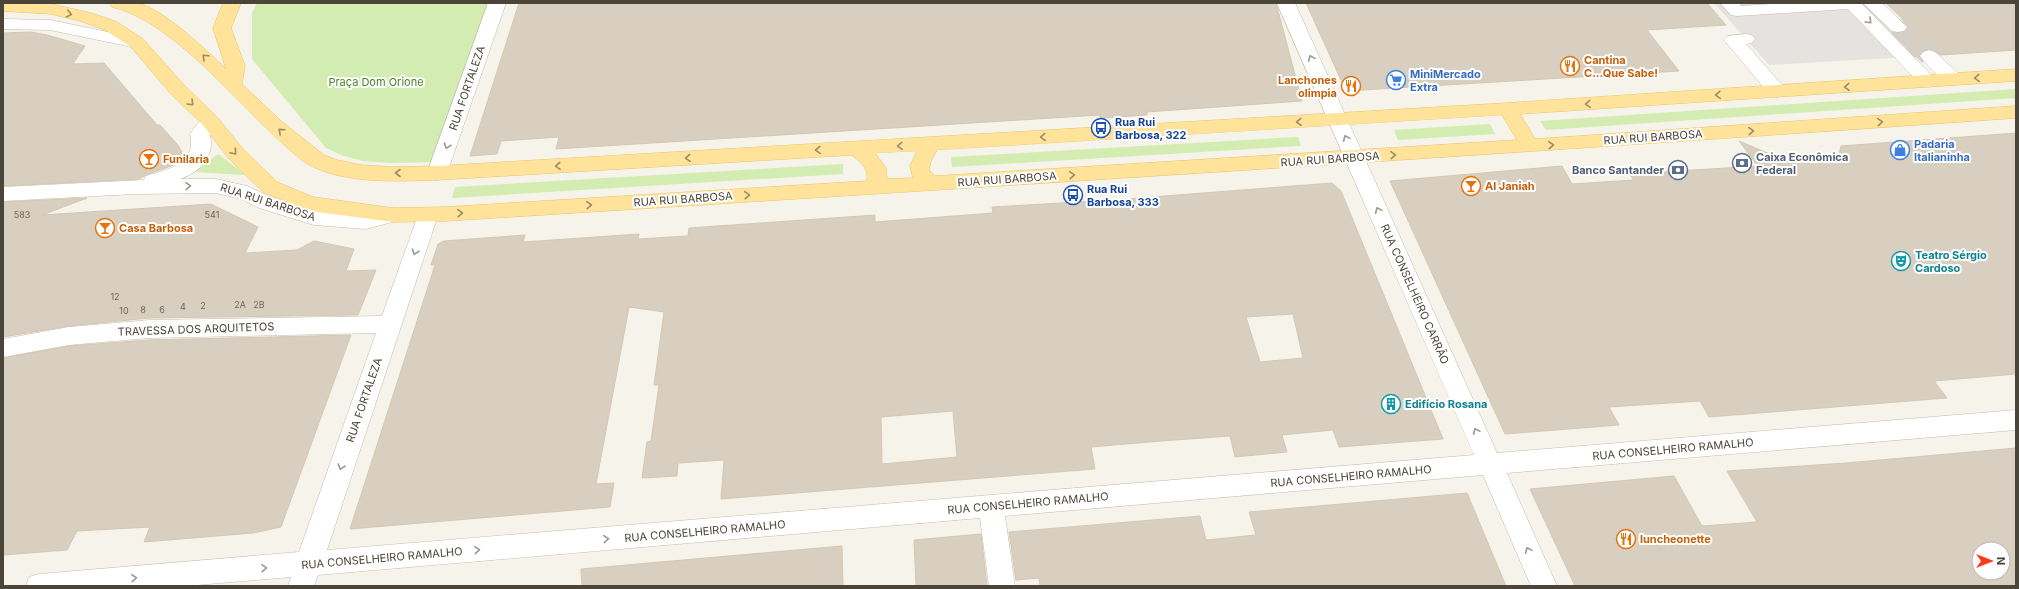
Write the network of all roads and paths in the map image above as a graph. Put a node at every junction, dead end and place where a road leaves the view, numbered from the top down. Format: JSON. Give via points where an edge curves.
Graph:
{"nodes":[{"id":1,"x":120,"y":3,"type":"edge"},
{"id":2,"x":232,"y":3,"type":"edge"},
{"id":3,"x":497,"y":3,"type":"edge"},
{"id":4,"x":1286,"y":3,"type":"edge"},
{"id":5,"x":1729,"y":3,"type":"edge"},
{"id":6,"x":1852,"y":3,"type":"edge"},
{"id":7,"x":1872,"y":3,"type":"edge"},
{"id":8,"x":3,"y":6,"type":"edge"},
{"id":9,"x":3,"y":24,"type":"edge"},
{"id":10,"x":1898,"y":27,"type":"tunnel mouth"},
{"id":11,"x":1746,"y":39,"type":"dead end"},
{"id":12,"x":137,"y":43,"type":"junction"},
{"id":13,"x":1929,"y":56,"type":"tunnel mouth"},
{"id":14,"x":2016,"y":75,"type":"edge"},
{"id":15,"x":1954,"y":79,"type":"junction"},
{"id":16,"x":1928,"y":81,"type":"junction"},
{"id":17,"x":233,"y":84,"type":"junction"},
{"id":18,"x":1777,"y":91,"type":"junction"},
{"id":19,"x":1508,"y":109,"type":"junction"},
{"id":20,"x":2016,"y":112,"type":"edge"},
{"id":21,"x":1338,"y":120,"type":"junction"},
{"id":22,"x":210,"y":121,"type":"junction"},
{"id":23,"x":931,"y":144,"type":"junction"},
{"id":24,"x":1530,"y":146,"type":"junction"},
{"id":25,"x":857,"y":148,"type":"junction"},
{"id":26,"x":1355,"y":157,"type":"junction"},
{"id":27,"x":438,"y":173,"type":"junction"},
{"id":28,"x":932,"y":184,"type":"junction"},
{"id":29,"x":135,"y":187,"type":"junction"},
{"id":30,"x":870,"y":188,"type":"junction"},
{"id":31,"x":3,"y":194,"type":"edge"},
{"id":32,"x":393,"y":215,"type":"junction"},
{"id":33,"x":428,"y":215,"type":"junction"},
{"id":34,"x":390,"y":324,"type":"junction"},
{"id":35,"x":3,"y":348,"type":"edge"},
{"id":36,"x":2016,"y":420,"type":"edge"},
{"id":37,"x":1490,"y":465,"type":"junction"},
{"id":38,"x":991,"y":506,"type":"junction"},
{"id":39,"x":304,"y":575,"type":"edge"},
{"id":40,"x":39,"y":586,"type":"edge"},
{"id":41,"x":1002,"y":586,"type":"edge"},
{"id":42,"x":1544,"y":586,"type":"edge"}],
"edges":[{"from":17,"to":1,"type":"main road","one_way":true,"via":[[177,34],[146,13]]},
{"from":2,"to":17,"type":"main road","via":[[222,28],[236,66]]},
{"from":3,"to":27,"type":"street","name":"RUA FORTALEZA","one_way":true},
{"from":21,"to":4,"type":"street","name":"RUA CONSELHEIRO CARRÃO","one_way":true},
{"from":5,"to":6,"type":"street","via":[[1737,11]]},
{"from":6,"to":16,"type":"street","one_way":true},
{"from":7,"to":10,"type":"street"},
{"from":8,"to":12,"type":"main road","one_way":true,"via":[[51,9],[84,17],[112,26]]},
{"from":9,"to":12,"type":"street","via":[[50,25]]},
{"from":11,"to":18,"type":"street","via":[[1733,40]]},
{"from":12,"to":22,"type":"main road","one_way":true,"via":[[177,89]]},
{"from":13,"to":15,"type":"street"},
{"from":14,"to":15,"type":"main road","one_way":true},
{"from":15,"to":16,"type":"main road"},
{"from":16,"to":18,"type":"main road","one_way":true},
{"from":27,"to":17,"type":"main road","one_way":true,"via":[[351,171],[316,160],[280,131]]},
{"from":18,"to":19,"type":"main road","one_way":true},
{"from":19,"to":21,"type":"main road"},
{"from":19,"to":24,"type":"main road"},
{"from":24,"to":20,"type":"main road","name":"RUA RUI BARBOSA","one_way":true},
{"from":21,"to":23,"type":"main road","one_way":true},
{"from":26,"to":21,"type":"street","name":"RUA CONSELHEIRO CARRÃO","one_way":true},
{"from":22,"to":29,"type":"street","via":[[200,134],[202,147],[195,160],[185,169]]},
{"from":22,"to":32,"type":"main road","one_way":true,"via":[[236,154],[270,187],[310,204]]},
{"from":23,"to":25,"type":"main road","one_way":true},
{"from":23,"to":28,"type":"main road","via":[[919,166],[923,179]]},
{"from":26,"to":24,"type":"main road","name":"RUA RUI BARBOSA","one_way":true},
{"from":25,"to":27,"type":"main road","one_way":true},
{"from":25,"to":30,"type":"main road","via":[[877,168],[879,176],[876,185]]},
{"from":28,"to":26,"type":"main road","name":"RUA RUI BARBOSA","one_way":true},
{"from":37,"to":26,"type":"street","name":"RUA CONSELHEIRO CARRÃO","one_way":true},
{"from":28,"to":30,"type":"main road","name":"RUA RUI BARBOSA"},
{"from":29,"to":31,"type":"street","name":"RUA RUI BARBOSA"},
{"from":29,"to":32,"type":"street","name":"RUA RUI BARBOSA","one_way":true,"via":[[216,186],[247,194],[266,203],[314,218],[366,222]]},
{"from":33,"to":30,"type":"main road","name":"RUA RUI BARBOSA","one_way":true},
{"from":32,"to":33,"type":"main road","name":"RUA RUI BARBOSA"},
{"from":33,"to":34,"type":"street","name":"RUA FORTALEZA","one_way":true},
{"from":34,"to":35,"type":"street","name":"TRAVESSA DOS ARQUITETOS","via":[[119,331],[68,336]]},
{"from":34,"to":39,"type":"street","name":"RUA FORTALEZA","one_way":true},
{"from":36,"to":37,"type":"street","name":"RUA CONSELHEIRO RAMALHO"},
{"from":37,"to":38,"type":"street","name":"RUA CONSELHEIRO RAMALHO"},
{"from":42,"to":37,"type":"street","name":"RUA CONSELHEIRO CARRÃO","one_way":true},
{"from":39,"to":38,"type":"street","name":"RUA CONSELHEIRO RAMALHO","one_way":true},
{"from":38,"to":41,"type":"street"},
{"from":40,"to":39,"type":"street","name":"RUA CONSELHEIRO RAMALHO","one_way":true}]}
